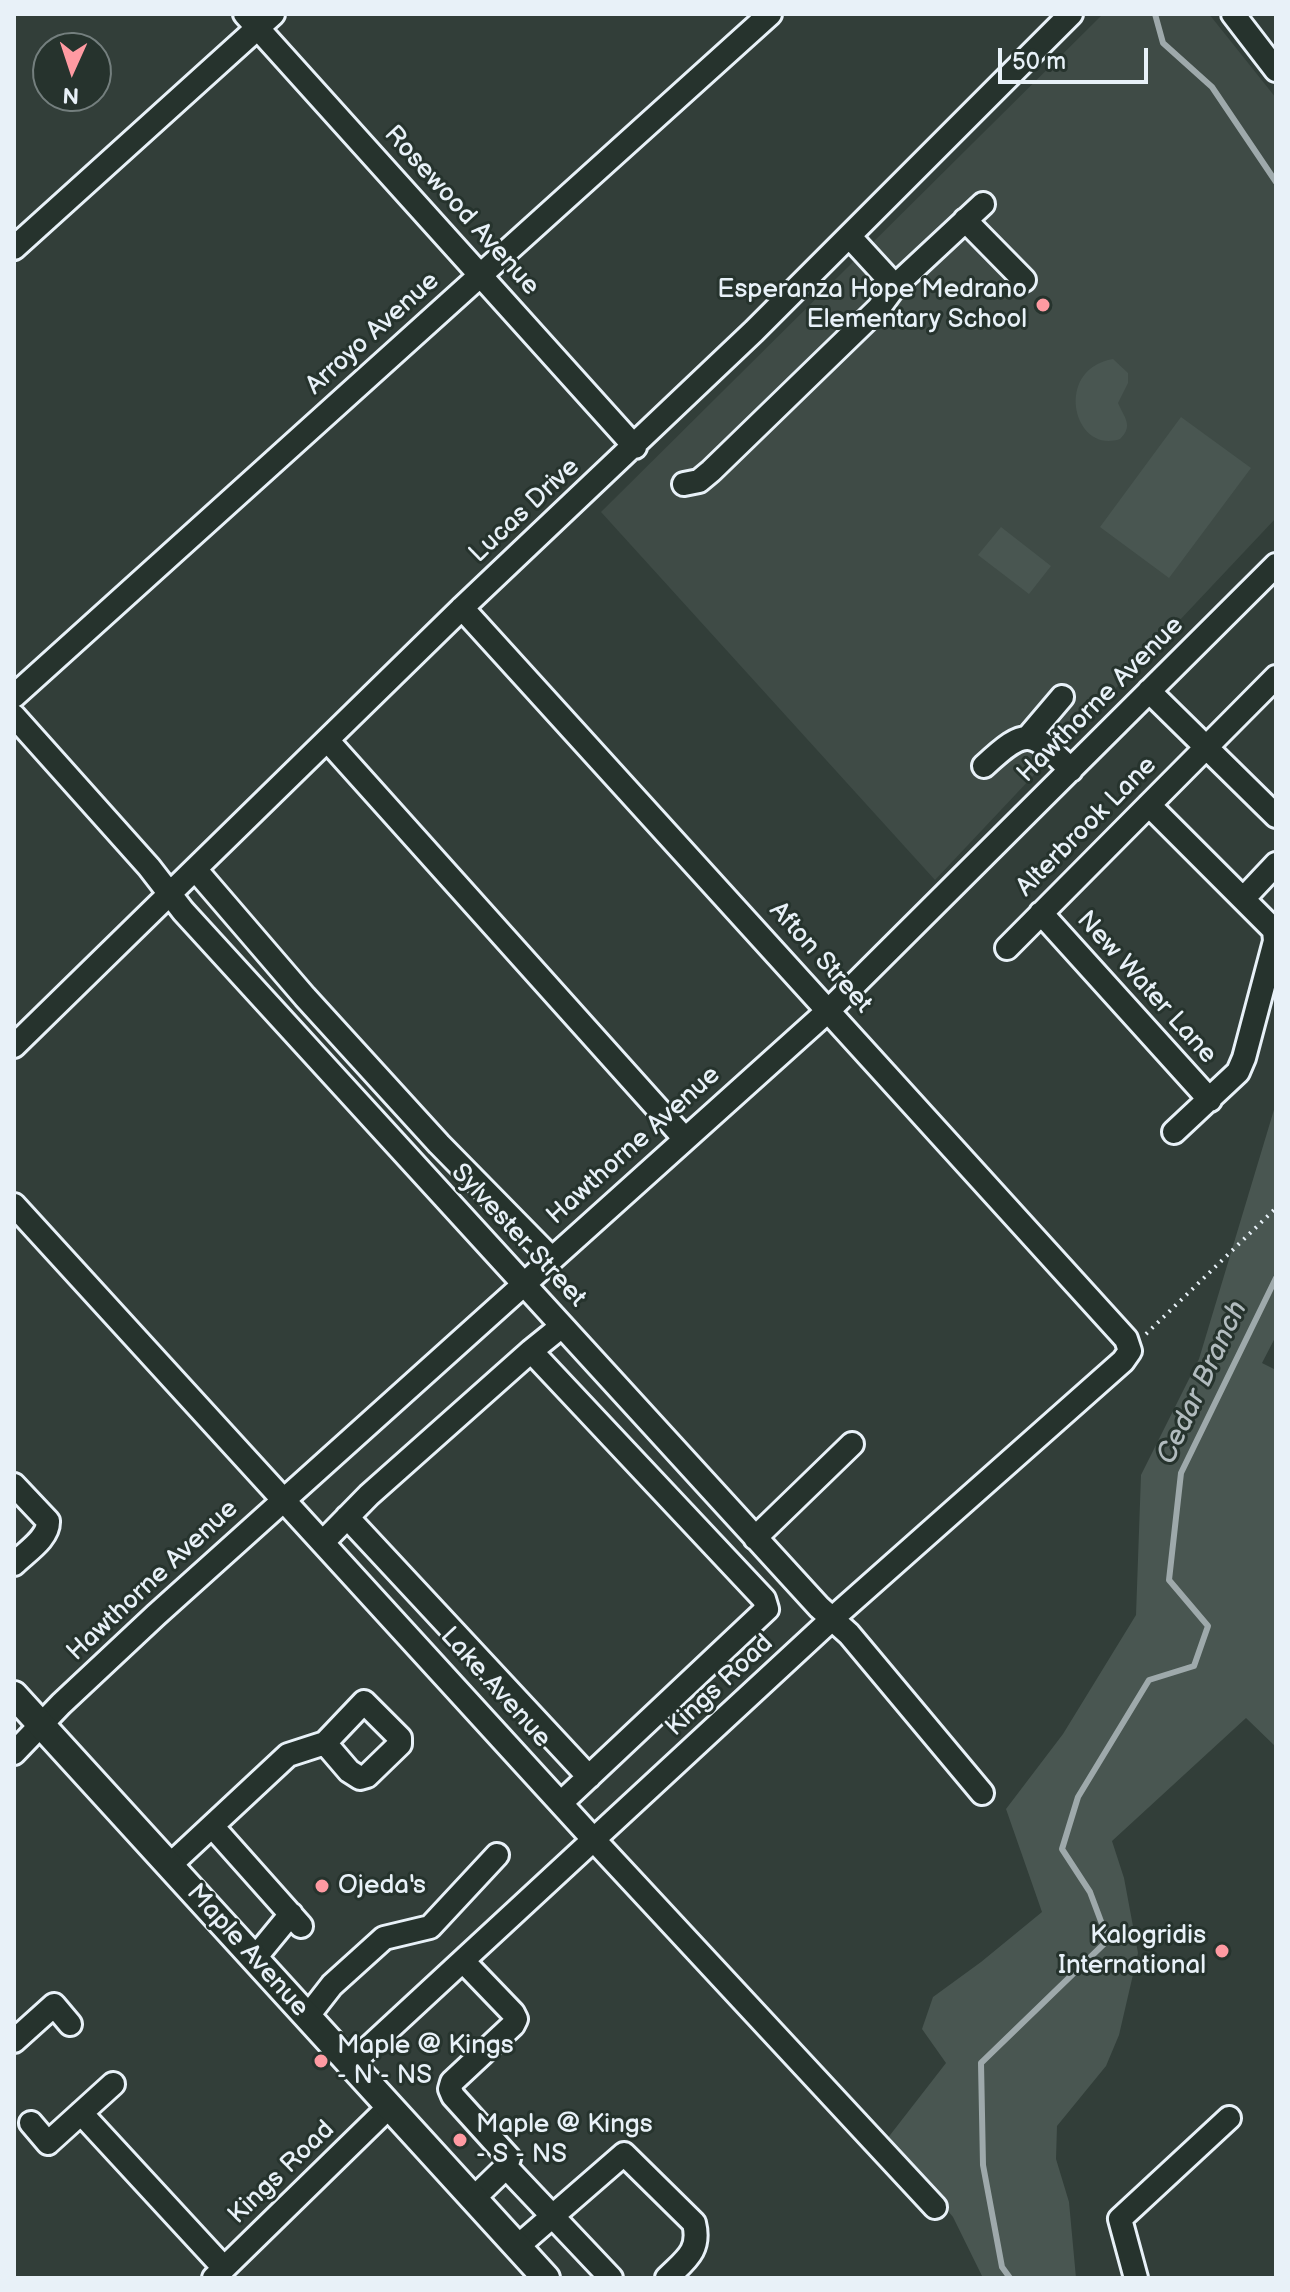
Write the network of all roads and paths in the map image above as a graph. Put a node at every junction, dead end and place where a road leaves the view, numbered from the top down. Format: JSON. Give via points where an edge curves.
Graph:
{"nodes":[{"id":1,"x":770,"y":14,"type":"edge"},
{"id":2,"x":1071,"y":14,"type":"edge"},
{"id":3,"x":1233,"y":14,"type":"edge"},
{"id":4,"x":258,"y":19,"type":"edge"},
{"id":5,"x":1276,"y":70,"type":"edge"},
{"id":6,"x":983,"y":204,"type":"dead end"},
{"id":7,"x":965,"y":220,"type":"junction"},
{"id":8,"x":850,"y":237,"type":"junction"},
{"id":9,"x":14,"y":248,"type":"edge"},
{"id":10,"x":481,"y":276,"type":"junction"},
{"id":11,"x":1024,"y":280,"type":"dead end"},
{"id":12,"x":895,"y":286,"type":"junction"},
{"id":13,"x":635,"y":447,"type":"junction"},
{"id":14,"x":684,"y":484,"type":"dead end"},
{"id":15,"x":1276,"y":565,"type":"edge"},
{"id":16,"x":462,"y":608,"type":"junction"},
{"id":17,"x":1272,"y":690,"type":"edge"},
{"id":18,"x":1149,"y":691,"type":"junction"},
{"id":19,"x":14,"y":696,"type":"edge"},
{"id":20,"x":1062,"y":697,"type":"dead end"},
{"id":21,"x":14,"y":716,"type":"edge"},
{"id":22,"x":1028,"y":737,"type":"junction"},
{"id":23,"x":328,"y":741,"type":"junction"},
{"id":24,"x":1208,"y":746,"type":"junction"},
{"id":25,"x":984,"y":766,"type":"dead end"},
{"id":26,"x":1071,"y":770,"type":"junction"},
{"id":27,"x":1149,"y":805,"type":"junction"},
{"id":28,"x":1276,"y":816,"type":"edge"},
{"id":29,"x":1276,"y":864,"type":"edge"},
{"id":30,"x":195,"y":869,"type":"junction"},
{"id":31,"x":170,"y":895,"type":"junction"},
{"id":32,"x":1244,"y":898,"type":"junction"},
{"id":33,"x":1041,"y":913,"type":"junction"},
{"id":34,"x":1007,"y":948,"type":"dead end"},
{"id":35,"x":829,"y":1010,"type":"junction"},
{"id":36,"x":14,"y":1046,"type":"edge"},
{"id":37,"x":1210,"y":1100,"type":"junction"},
{"id":38,"x":1174,"y":1132,"type":"dead end"},
{"id":39,"x":685,"y":1139,"type":"junction"},
{"id":40,"x":14,"y":1205,"type":"edge"},
{"id":41,"x":1276,"y":1208,"type":"edge"},
{"id":42,"x":551,"y":1258,"type":"junction"},
{"id":43,"x":523,"y":1284,"type":"junction"},
{"id":44,"x":562,"y":1326,"type":"junction"},
{"id":45,"x":531,"y":1351,"type":"junction"},
{"id":46,"x":1130,"y":1351,"type":"junction"},
{"id":47,"x":852,"y":1444,"type":"dead end"},
{"id":48,"x":14,"y":1485,"type":"edge"},
{"id":49,"x":284,"y":1499,"type":"junction"},
{"id":50,"x":347,"y":1517,"type":"junction"},
{"id":51,"x":755,"y":1538,"type":"junction"},
{"id":52,"x":323,"y":1542,"type":"junction"},
{"id":53,"x":14,"y":1564,"type":"edge"},
{"id":54,"x":798,"y":1584,"type":"junction"},
{"id":55,"x":767,"y":1609,"type":"junction"},
{"id":56,"x":833,"y":1618,"type":"junction"},
{"id":57,"x":14,"y":1695,"type":"edge"},
{"id":58,"x":42,"y":1725,"type":"junction"},
{"id":59,"x":325,"y":1743,"type":"dead end"},
{"id":60,"x":14,"y":1753,"type":"edge"},
{"id":61,"x":589,"y":1777,"type":"junction"},
{"id":62,"x":982,"y":1793,"type":"dead end"},
{"id":63,"x":562,"y":1802,"type":"junction"},
{"id":64,"x":212,"y":1826,"type":"junction"},
{"id":65,"x":595,"y":1841,"type":"junction"},
{"id":66,"x":497,"y":1855,"type":"dead end"},
{"id":67,"x":169,"y":1866,"type":"junction"},
{"id":68,"x":254,"y":1959,"type":"junction"},
{"id":69,"x":463,"y":1961,"type":"junction"},
{"id":70,"x":307,"y":2017,"type":"junction"},
{"id":71,"x":70,"y":2024,"type":"dead end"},
{"id":72,"x":14,"y":2041,"type":"edge"},
{"id":73,"x":350,"y":2065,"type":"junction"},
{"id":74,"x":113,"y":2084,"type":"dead end"},
{"id":75,"x":389,"y":2107,"type":"junction"},
{"id":76,"x":81,"y":2113,"type":"junction"},
{"id":77,"x":1229,"y":2118,"type":"dead end"},
{"id":78,"x":31,"y":2123,"type":"dead end"},
{"id":79,"x":506,"y":2167,"type":"junction"},
{"id":80,"x":473,"y":2199,"type":"junction"},
{"id":81,"x":935,"y":2207,"type":"dead end"},
{"id":82,"x":552,"y":2216,"type":"junction"},
{"id":83,"x":517,"y":2247,"type":"junction"},
{"id":84,"x":219,"y":2273,"type":"edge"},
{"id":85,"x":546,"y":2278,"type":"edge"},
{"id":86,"x":611,"y":2278,"type":"edge"},
{"id":87,"x":667,"y":2278,"type":"edge"},
{"id":88,"x":1136,"y":2278,"type":"edge"}],
"edges":[{"from":1,"to":10,"type":"street","name":"Arroyo Avenue"},
{"from":2,"to":8,"type":"street","name":"Lucas Drive"},
{"from":3,"to":5,"type":"street"},
{"from":4,"to":9,"type":"street"},
{"from":4,"to":10,"type":"street","name":"Rosewood Avenue"},
{"from":6,"to":7,"type":"street"},
{"from":7,"to":11,"type":"street"},
{"from":7,"to":12,"type":"street"},
{"from":8,"to":12,"type":"street"},
{"from":8,"to":13,"type":"street","name":"Lucas Drive"},
{"from":10,"to":13,"type":"street","name":"Rosewood Avenue"},
{"from":10,"to":19,"type":"street","name":"Arroyo Avenue"},
{"from":12,"to":14,"type":"street","via":[[878,309],[711,471]]},
{"from":13,"to":16,"type":"street","name":"Lucas Drive"},
{"from":15,"to":18,"type":"street","name":"Hawthorne Avenue"},
{"from":16,"to":23,"type":"street","name":"Lucas Drive"},
{"from":16,"to":35,"type":"street","name":"Afton Street"},
{"from":17,"to":24,"type":"street","name":"Alterbrook Lane"},
{"from":18,"to":24,"type":"street"},
{"from":18,"to":26,"type":"street","name":"Hawthorne Avenue"},
{"from":20,"to":22,"type":"street"},
{"from":21,"to":31,"type":"street","name":"Sylvester Street"},
{"from":22,"to":25,"type":"street","via":[[1008,744]]},
{"from":22,"to":26,"type":"street","via":[[1039,740]]},
{"from":23,"to":30,"type":"street","name":"Lucas Drive"},
{"from":23,"to":39,"type":"street"},
{"from":24,"to":27,"type":"street","name":"Alterbrook Lane"},
{"from":24,"to":28,"type":"street"},
{"from":26,"to":35,"type":"street","name":"Hawthorne Avenue"},
{"from":27,"to":32,"type":"street"},
{"from":27,"to":33,"type":"street","name":"Alterbrook Lane"},
{"from":29,"to":32,"type":"street"},
{"from":30,"to":31,"type":"street","name":"Lucas Drive"},
{"from":30,"to":42,"type":"street","via":[[439,1144]]},
{"from":31,"to":36,"type":"street","name":"Lucas Drive"},
{"from":31,"to":43,"type":"street","name":"Sylvester Street"},
{"from":32,"to":37,"type":"street","via":[[1274,930],[1275,941],[1244,1058],[1238,1072]]},
{"from":33,"to":34,"type":"street","name":"Alterbrook Lane"},
{"from":33,"to":37,"type":"street","name":"New Water Lane"},
{"from":35,"to":39,"type":"street","name":"Hawthorne Avenue"},
{"from":35,"to":46,"type":"street","name":"Afton Street","via":[[1126,1339]]},
{"from":37,"to":38,"type":"street"},
{"from":39,"to":42,"type":"street","name":"Hawthorne Avenue"},
{"from":40,"to":49,"type":"street","name":"Lake Avenue"},
{"from":41,"to":46,"type":"path"},
{"from":42,"to":43,"type":"street","name":"Hawthorne Avenue"},
{"from":43,"to":44,"type":"street","name":"Sylvester Street"},
{"from":43,"to":49,"type":"street","name":"Hawthorne Avenue"},
{"from":44,"to":45,"type":"street"},
{"from":44,"to":51,"type":"street","name":"Sylvester Street"},
{"from":45,"to":50,"type":"street"},
{"from":45,"to":55,"type":"street","via":[[764,1599]]},
{"from":46,"to":56,"type":"street","name":"Kings Road"},
{"from":47,"to":51,"type":"street"},
{"from":48,"to":53,"type":"street","via":[[49,1526]]},
{"from":49,"to":52,"type":"street","name":"Lake Avenue"},
{"from":49,"to":58,"type":"street","name":"Hawthorne Avenue"},
{"from":50,"to":52,"type":"street"},
{"from":50,"to":61,"type":"street"},
{"from":51,"to":54,"type":"street","name":"Sylvester Street"},
{"from":52,"to":63,"type":"street","name":"Lake Avenue"},
{"from":54,"to":55,"type":"street"},
{"from":54,"to":56,"type":"street","name":"Sylvester Street"},
{"from":55,"to":61,"type":"street"},
{"from":56,"to":62,"type":"street","name":"Sylvester Street"},
{"from":56,"to":65,"type":"street","name":"Kings Road"},
{"from":57,"to":58,"type":"main road","name":"Maple Avenue"},
{"from":58,"to":60,"type":"street","name":"Hawthorne Avenue"},
{"from":58,"to":67,"type":"main road","name":"Maple Avenue"},
{"from":59,"to":64,"type":"street","via":[[288,1755]]},
{"from":61,"to":63,"type":"street"},
{"from":63,"to":65,"type":"street","name":"Lake Avenue"},
{"from":64,"to":67,"type":"street"},
{"from":64,"to":68,"type":"street","via":[[296,1920]]},
{"from":65,"to":69,"type":"street","name":"Kings Road"},
{"from":65,"to":81,"type":"street","name":"Lake Avenue"},
{"from":66,"to":70,"type":"street","via":[[430,1927],[384,1938],[332,1985]]},
{"from":67,"to":68,"type":"main road","name":"Maple Avenue"},
{"from":68,"to":70,"type":"main road","name":"Maple Avenue"},
{"from":69,"to":73,"type":"street","name":"Kings Road"},
{"from":69,"to":79,"type":"street","via":[[516,2019],[450,2089],[509,2158]]},
{"from":70,"to":73,"type":"main road","name":"Maple Avenue"},
{"from":71,"to":72,"type":"street","via":[[54,2005]]},
{"from":73,"to":75,"type":"main road","name":"Maple Avenue"},
{"from":74,"to":76,"type":"street"},
{"from":75,"to":80,"type":"main road","name":"Maple Avenue"},
{"from":75,"to":84,"type":"street","name":"Kings Road"},
{"from":76,"to":78,"type":"street","via":[[48,2143]]},
{"from":76,"to":84,"type":"street"},
{"from":77,"to":88,"type":"street","via":[[1120,2219]]},
{"from":79,"to":80,"type":"street"},
{"from":79,"to":82,"type":"street"},
{"from":80,"to":83,"type":"main road","name":"Maple Avenue"},
{"from":82,"to":83,"type":"street"},
{"from":82,"to":86,"type":"street"},
{"from":82,"to":87,"type":"street","via":[[624,2154],[694,2223],[693,2251]]},
{"from":83,"to":85,"type":"main road","name":"Maple Avenue"}]}
